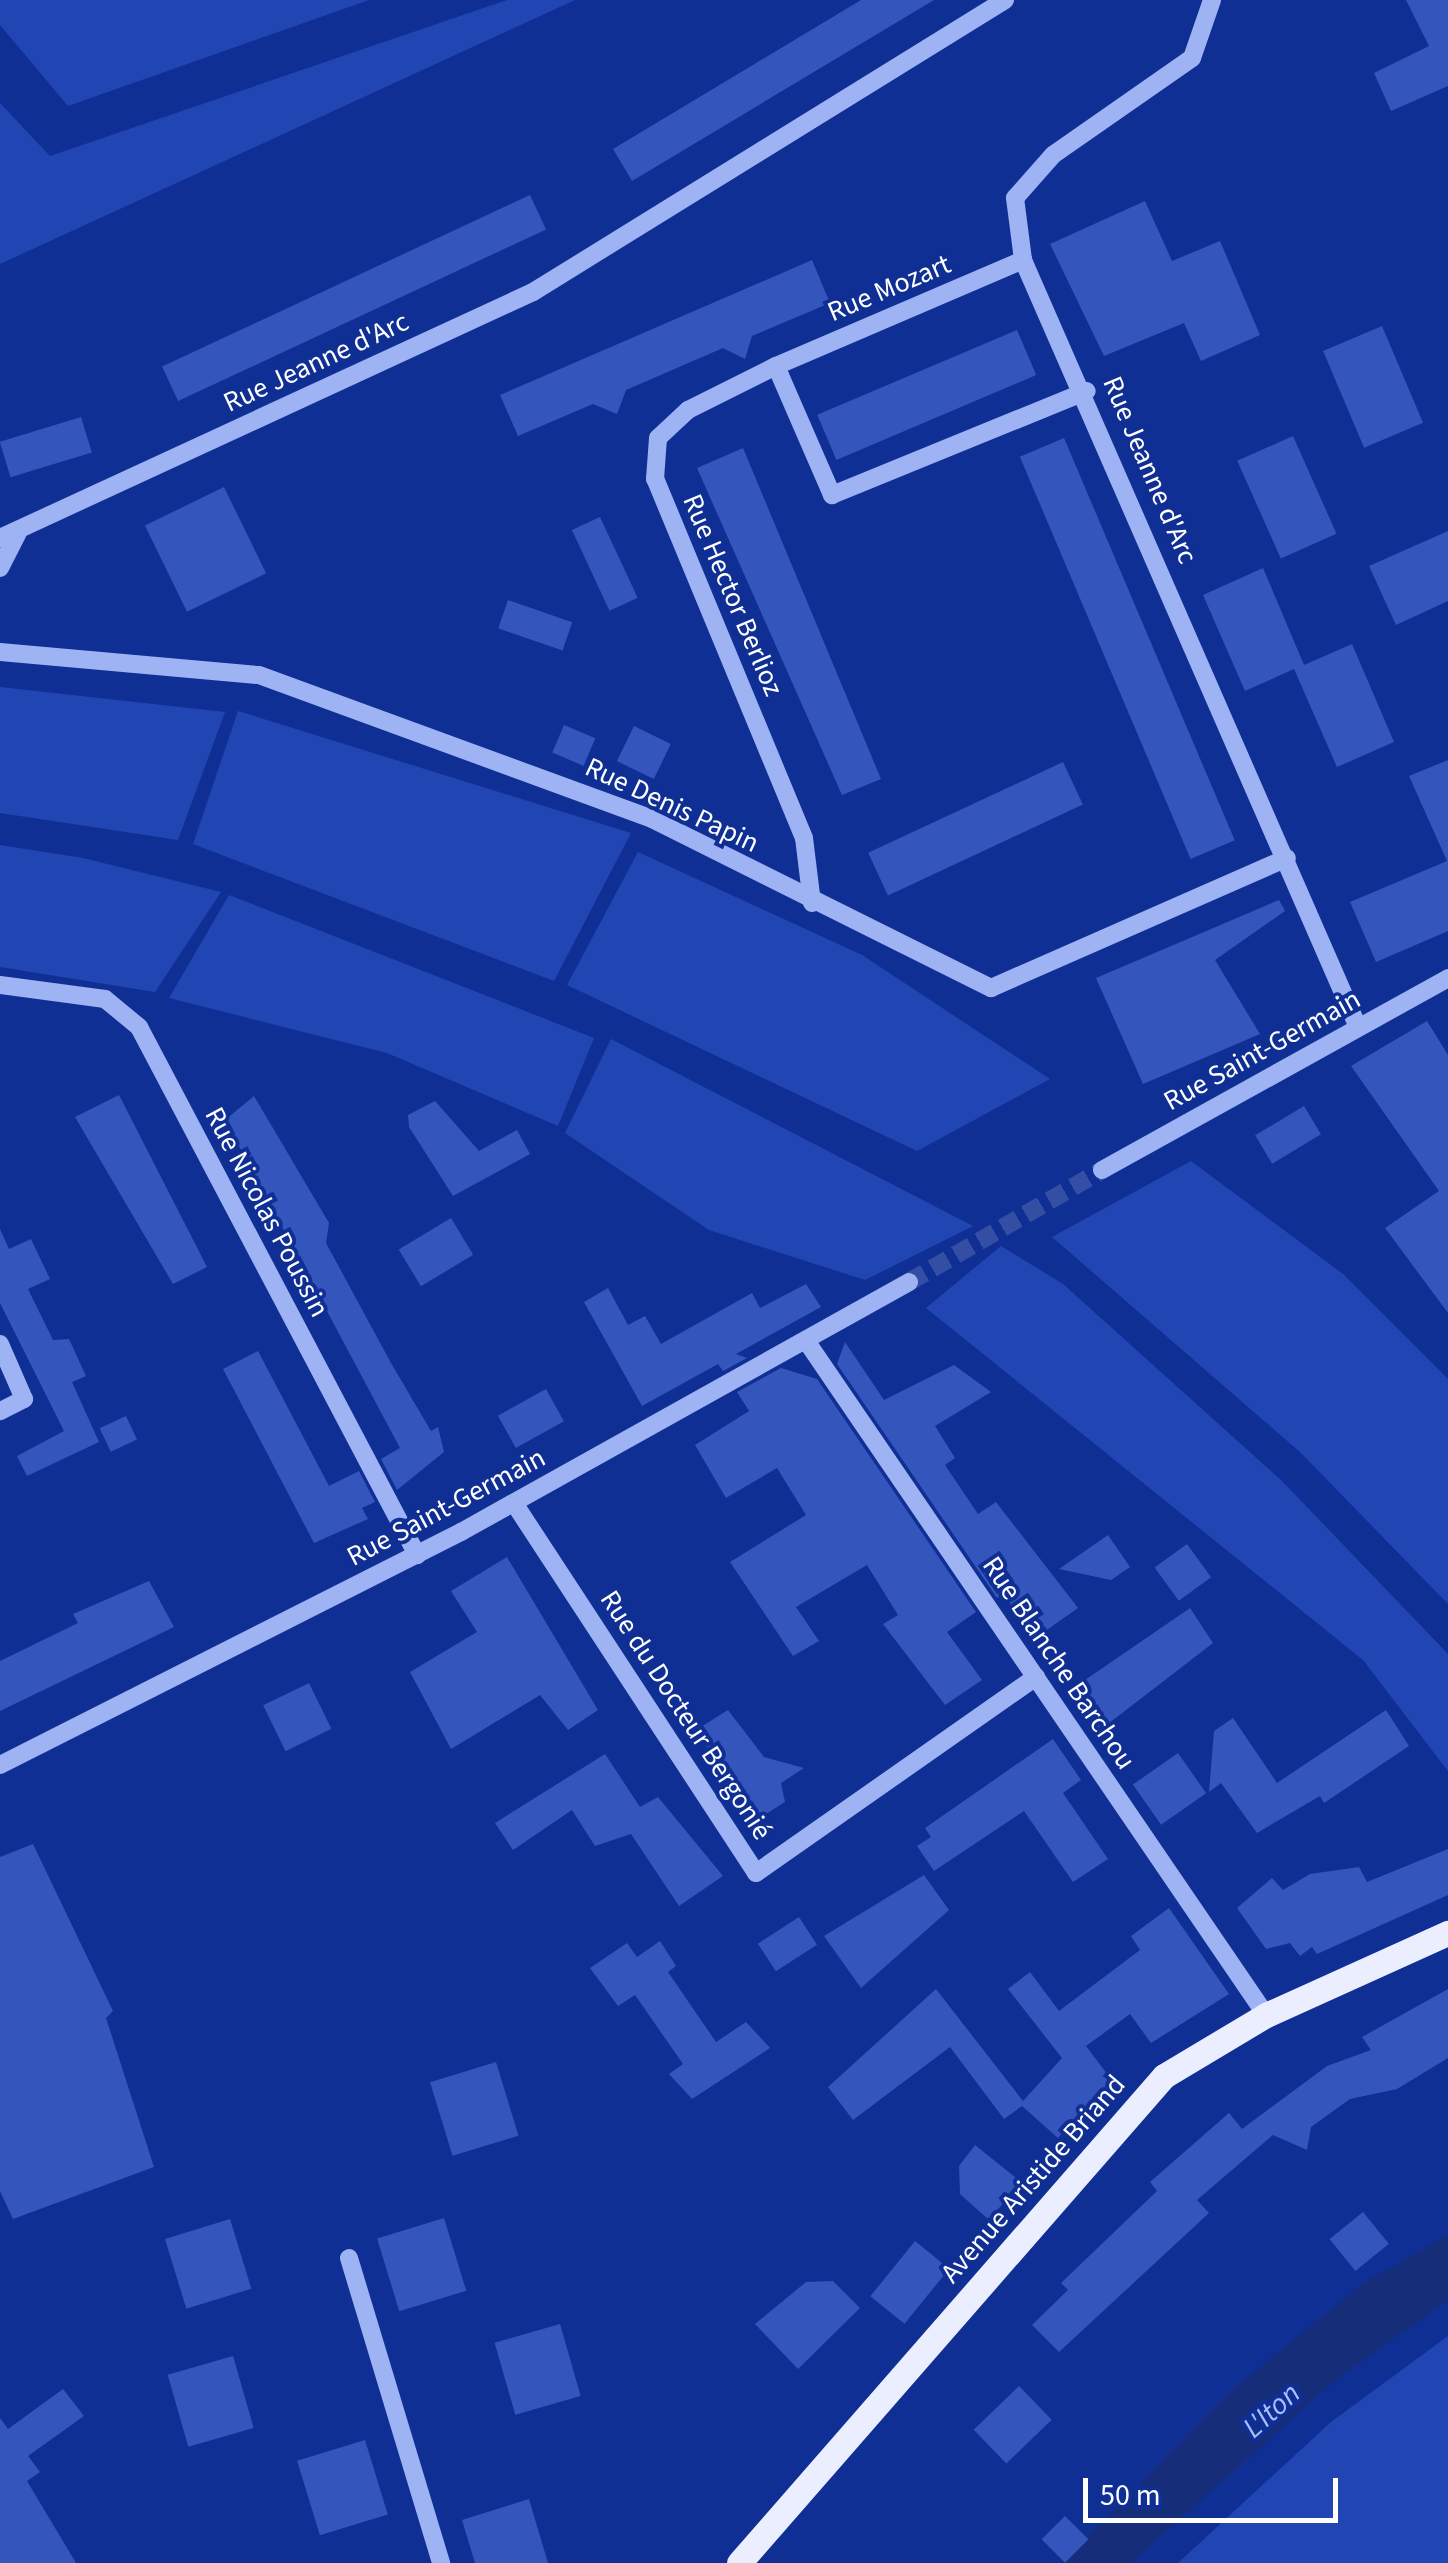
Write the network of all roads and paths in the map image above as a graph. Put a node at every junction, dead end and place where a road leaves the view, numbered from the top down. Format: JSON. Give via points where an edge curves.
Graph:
{"nodes":[{"id":1,"x":1006,"y":0,"type":"edge"},
{"id":2,"x":1212,"y":0,"type":"edge"},
{"id":3,"x":1023,"y":260,"type":"junction"},
{"id":4,"x":776,"y":366,"type":"junction"},
{"id":5,"x":1087,"y":391,"type":"junction"},
{"id":6,"x":9,"y":536,"type":"edge"},
{"id":7,"x":0,"y":568,"type":"edge"},
{"id":8,"x":0,"y":652,"type":"edge"},
{"id":9,"x":1286,"y":858,"type":"junction"},
{"id":10,"x":812,"y":903,"type":"junction"},
{"id":11,"x":1448,"y":978,"type":"edge"},
{"id":12,"x":0,"y":986,"type":"edge"},
{"id":13,"x":1358,"y":1027,"type":"junction"},
{"id":14,"x":1102,"y":1170,"type":"tunnel mouth"},
{"id":15,"x":909,"y":1282,"type":"tunnel mouth"},
{"id":16,"x":807,"y":1342,"type":"junction"},
{"id":17,"x":0,"y":1344,"type":"edge"},
{"id":18,"x":0,"y":1411,"type":"edge"},
{"id":19,"x":514,"y":1503,"type":"junction"},
{"id":20,"x":417,"y":1554,"type":"junction"},
{"id":21,"x":1036,"y":1677,"type":"junction"},
{"id":22,"x":0,"y":1765,"type":"edge"},
{"id":23,"x":1448,"y":1933,"type":"edge"},
{"id":24,"x":1266,"y":2014,"type":"junction"},
{"id":25,"x":349,"y":2258,"type":"dead end"},
{"id":26,"x":442,"y":2563,"type":"edge"},
{"id":27,"x":739,"y":2563,"type":"edge"}],
"edges":[{"from":1,"to":6,"type":"street","name":"Rue Jeanne d'Arc","via":[[533,292]]},
{"from":2,"to":3,"type":"street","name":"Rue Jeanne d'Arc","via":[[1192,58],[1053,154],[1015,198]]},
{"from":3,"to":4,"type":"street","name":"Rue Mozart"},
{"from":3,"to":5,"type":"street","name":"Rue Jeanne d'Arc"},
{"from":4,"to":5,"type":"street","via":[[832,496]]},
{"from":4,"to":10,"type":"street","name":"Rue Hector Berlioz","via":[[688,410],[658,438],[655,479],[804,838]]},
{"from":5,"to":9,"type":"street","name":"Rue Jeanne d'Arc"},
{"from":6,"to":7,"type":"street"},
{"from":8,"to":10,"type":"street","name":"Rue Denis Papin","via":[[259,675],[652,819]]},
{"from":9,"to":10,"type":"street","name":"Rue Denis Papin","via":[[991,988]]},
{"from":9,"to":13,"type":"street","name":"Rue Jeanne d'Arc"},
{"from":11,"to":13,"type":"street","name":"Rue Saint-Germain"},
{"from":12,"to":20,"type":"street","name":"Rue Nicolas Poussin","via":[[106,999],[139,1027]]},
{"from":13,"to":14,"type":"street","name":"Rue Saint-Germain"},
{"from":15,"to":16,"type":"street","name":"Rue Saint-Germain"},
{"from":16,"to":19,"type":"street","name":"Rue Saint-Germain"},
{"from":16,"to":21,"type":"street","name":"Rue Blanche Barchou"},
{"from":17,"to":18,"type":"street","via":[[24,1399]]},
{"from":19,"to":20,"type":"street","name":"Rue Saint-Germain"},
{"from":19,"to":21,"type":"street","name":"Rue du Docteur Bergonié","via":[[756,1873]]},
{"from":20,"to":22,"type":"street","name":"Rue Saint-Germain"},
{"from":21,"to":24,"type":"street","name":"Rue Blanche Barchou"},
{"from":23,"to":24,"type":"main road","name":"Avenue Aristide Briand"},
{"from":24,"to":27,"type":"main road","name":"Avenue Aristide Briand","via":[[1208,2045],[1128,2111]]},
{"from":25,"to":26,"type":"street"}]}
